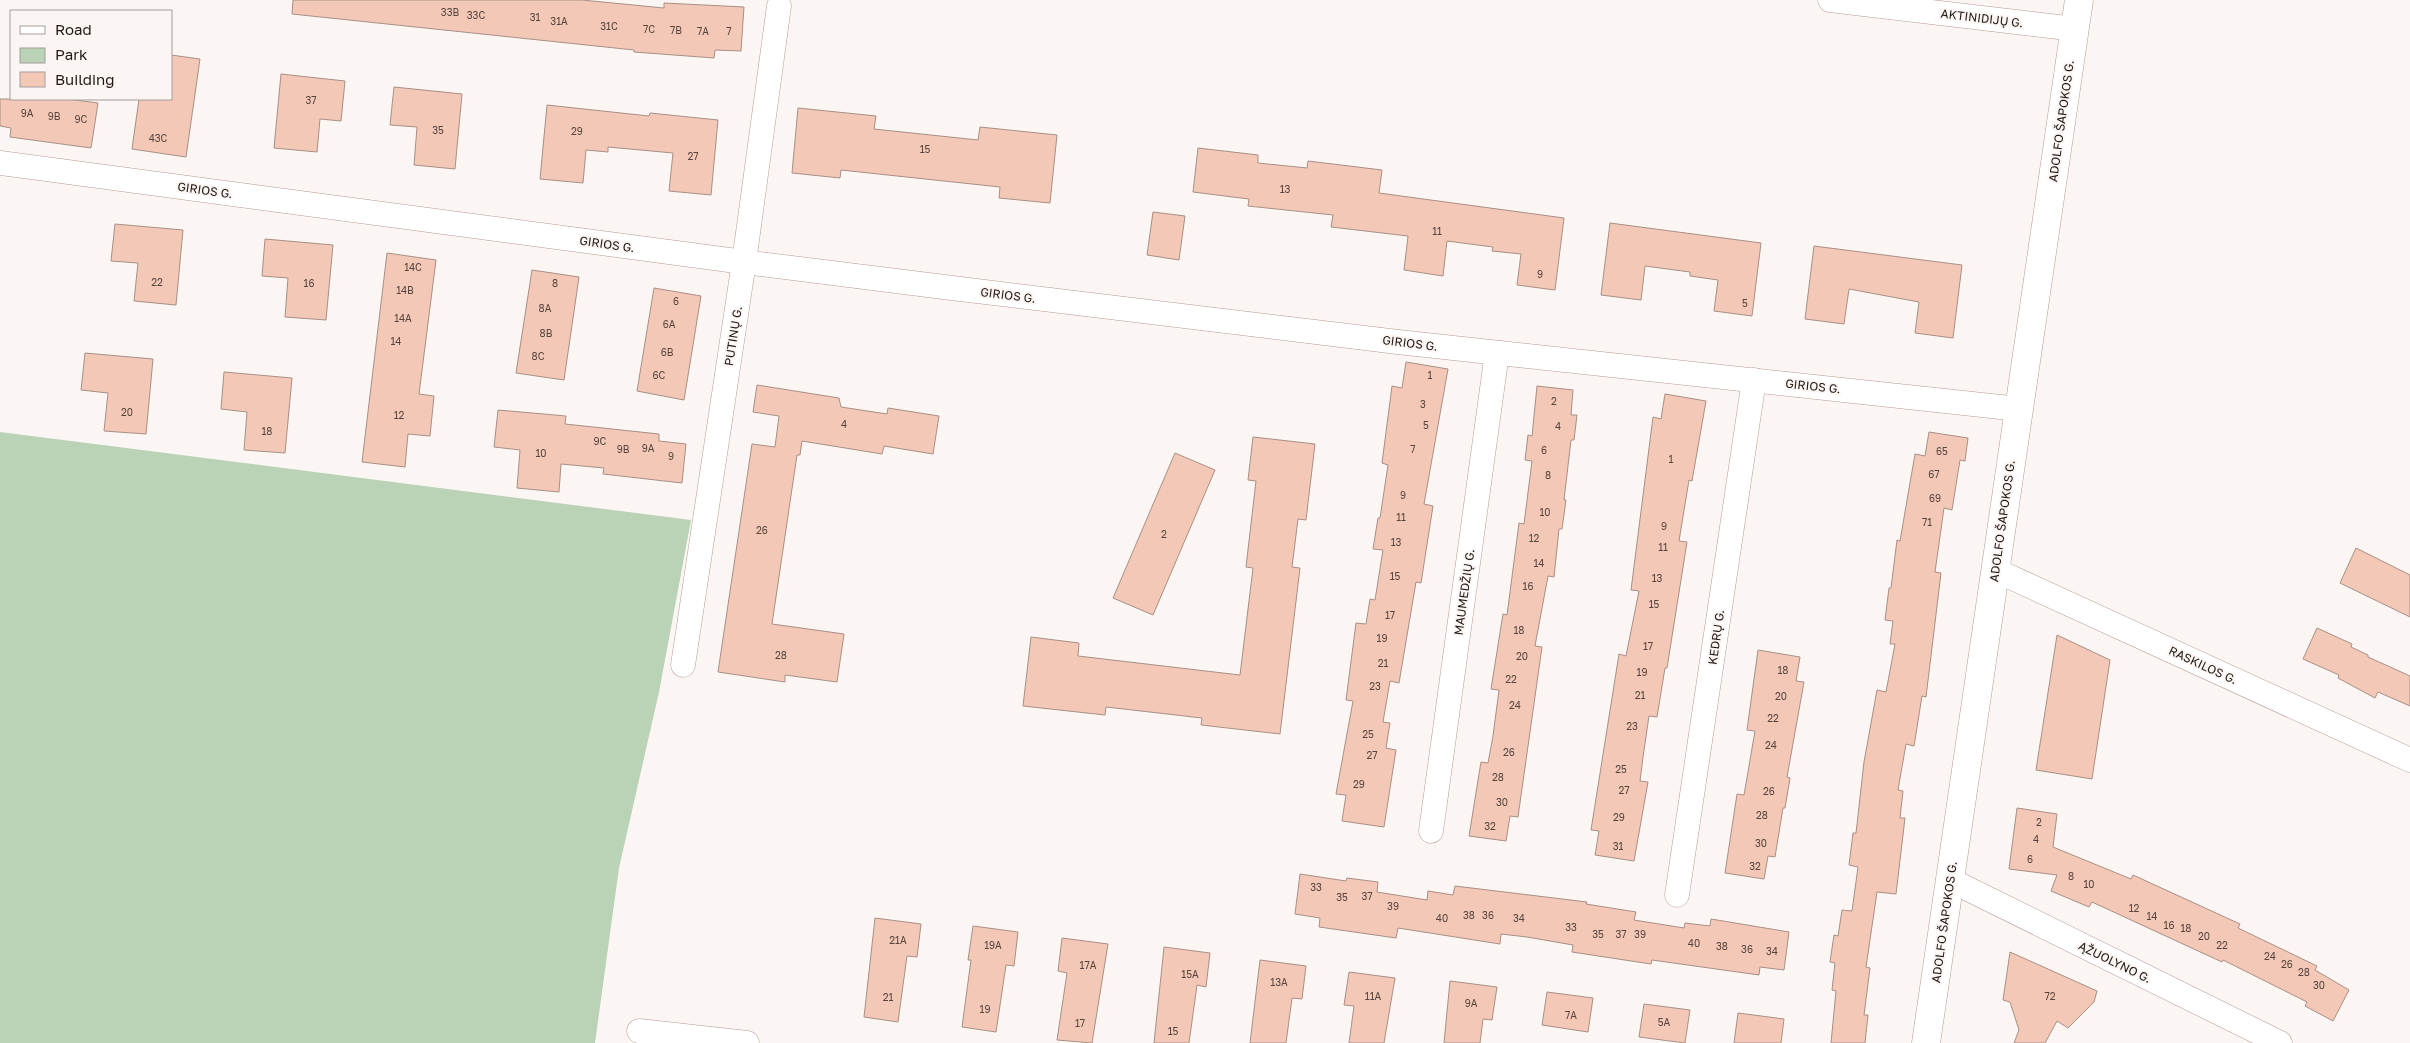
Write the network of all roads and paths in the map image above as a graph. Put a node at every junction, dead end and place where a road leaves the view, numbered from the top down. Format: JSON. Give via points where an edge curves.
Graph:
{"nodes":[{"id":1,"x":1830,"y":0,"type":"edge"},
{"id":2,"x":2079,"y":0,"type":"edge"},
{"id":3,"x":779,"y":6,"type":"dead end"},
{"id":4,"x":2075,"y":29,"type":"junction"},
{"id":5,"x":0,"y":162,"type":"edge"},
{"id":6,"x":744,"y":262,"type":"junction"},
{"id":7,"x":1497,"y":353,"type":"junction"},
{"id":8,"x":1754,"y":380,"type":"junction"},
{"id":9,"x":2019,"y":409,"type":"junction"},
{"id":10,"x":1995,"y":570,"type":"junction"},
{"id":11,"x":683,"y":665,"type":"dead end"},
{"id":12,"x":2410,"y":760,"type":"edge"},
{"id":13,"x":1431,"y":831,"type":"dead end"},
{"id":14,"x":1950,"y":880,"type":"junction"},
{"id":15,"x":1677,"y":895,"type":"dead end"},
{"id":16,"x":639,"y":1031,"type":"dead end"},
{"id":17,"x":747,"y":1043,"type":"edge"},
{"id":18,"x":1926,"y":1043,"type":"edge"},
{"id":19,"x":2280,"y":1043,"type":"edge"}],
"edges":[{"from":1,"to":4,"type":"street","name":"AKTINIDIJŲ G."},
{"from":2,"to":4,"type":"street","name":"ADOLFO ŠAPOKOS G."},
{"from":3,"to":6,"type":"street","name":"PUTINŲ G."},
{"from":4,"to":9,"type":"street","name":"ADOLFO ŠAPOKOS G."},
{"from":5,"to":6,"type":"street","name":"GIRIOS G."},
{"from":6,"to":7,"type":"street","name":"GIRIOS G."},
{"from":6,"to":11,"type":"street","name":"PUTINŲ G."},
{"from":7,"to":8,"type":"street","name":"GIRIOS G."},
{"from":7,"to":13,"type":"street","name":"MAUMEDŽIŲ G."},
{"from":8,"to":9,"type":"street","name":"GIRIOS G."},
{"from":8,"to":15,"type":"street","name":"KEDRŲ G."},
{"from":9,"to":10,"type":"street","name":"ADOLFO ŠAPOKOS G."},
{"from":10,"to":12,"type":"street","name":"RASKILOS G."},
{"from":10,"to":14,"type":"street","name":"ADOLFO ŠAPOKOS G."},
{"from":14,"to":18,"type":"street","name":"ADOLFO ŠAPOKOS G."},
{"from":14,"to":19,"type":"street","name":"ĄŽUOLYNO G."},
{"from":16,"to":17,"type":"street"}]}
